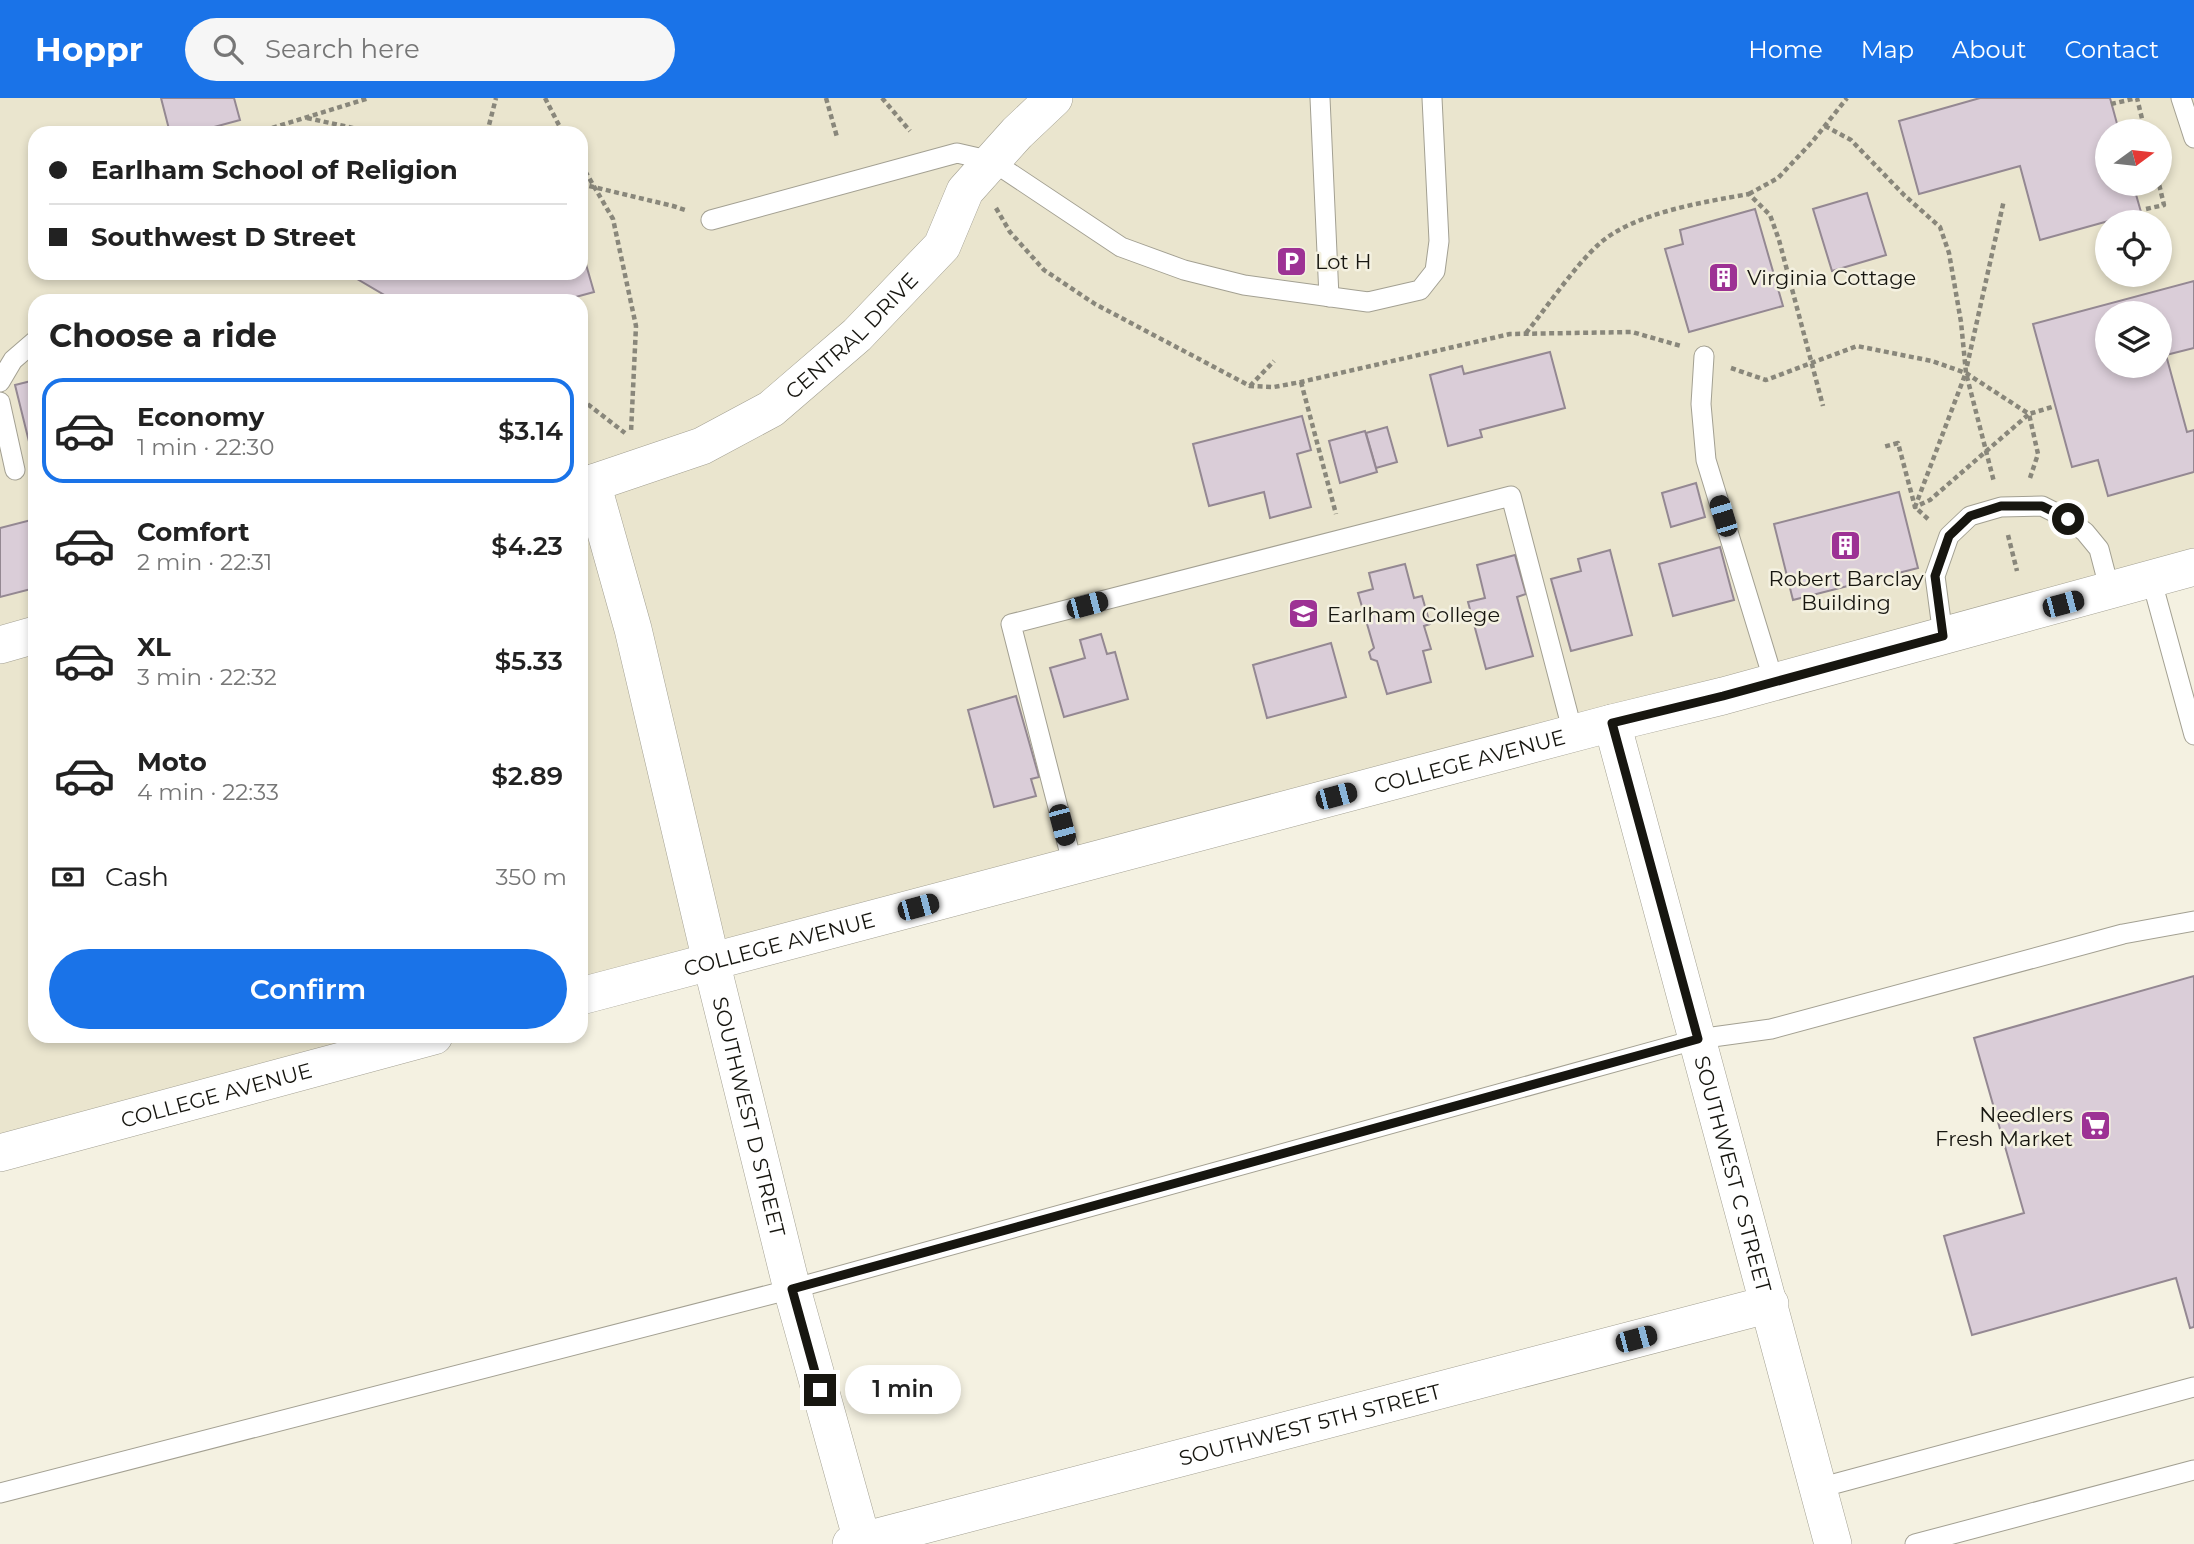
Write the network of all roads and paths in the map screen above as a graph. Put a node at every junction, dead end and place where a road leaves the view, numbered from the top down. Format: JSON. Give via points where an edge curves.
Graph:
{"nodes":[{"id":1,"x":369,"y":98,"type":"edge"},
{"id":2,"x":496,"y":98,"type":"edge"},
{"id":3,"x":545,"y":98,"type":"edge"},
{"id":4,"x":826,"y":98,"type":"edge"},
{"id":5,"x":882,"y":98,"type":"edge"},
{"id":6,"x":1054,"y":98,"type":"edge"},
{"id":7,"x":1320,"y":98,"type":"edge"},
{"id":8,"x":1432,"y":98,"type":"edge"},
{"id":9,"x":1847,"y":98,"type":"edge"},
{"id":10,"x":2181,"y":98,"type":"edge"},
{"id":11,"x":2113,"y":102,"type":"edge"},
{"id":12,"x":306,"y":118,"type":"junction"},
{"id":13,"x":2143,"y":119,"type":"edge"},
{"id":14,"x":279,"y":126,"type":"edge"},
{"id":15,"x":339,"y":126,"type":"edge"},
{"id":16,"x":489,"y":126,"type":"edge"},
{"id":17,"x":560,"y":126,"type":"edge"},
{"id":18,"x":1825,"y":126,"type":"junction"},
{"id":19,"x":910,"y":131,"type":"dead end"},
{"id":20,"x":837,"y":137,"type":"dead end"},
{"id":21,"x":2194,"y":138,"type":"edge"},
{"id":22,"x":992,"y":161,"type":"junction"},
{"id":23,"x":588,"y":176,"type":"edge"},
{"id":24,"x":588,"y":186,"type":"edge"},
{"id":25,"x":595,"y":188,"type":"junction"},
{"id":26,"x":1749,"y":194,"type":"junction"},
{"id":27,"x":2162,"y":196,"type":"edge"},
{"id":28,"x":2004,"y":200,"type":"dead end"},
{"id":29,"x":996,"y":208,"type":"dead end"},
{"id":30,"x":2146,"y":209,"type":"dead end"},
{"id":31,"x":711,"y":220,"type":"joint"},
{"id":32,"x":1329,"y":297,"type":"junction"},
{"id":33,"x":1525,"y":334,"type":"junction"},
{"id":34,"x":28,"y":347,"type":"edge"},
{"id":35,"x":1704,"y":356,"type":"junction"},
{"id":36,"x":1274,"y":361,"type":"dead end"},
{"id":37,"x":1812,"y":363,"type":"junction"},
{"id":38,"x":1966,"y":373,"type":"junction"},
{"id":39,"x":0,"y":382,"type":"edge"},
{"id":40,"x":1301,"y":382,"type":"junction"},
{"id":41,"x":1250,"y":386,"type":"junction"},
{"id":42,"x":0,"y":402,"type":"edge"},
{"id":43,"x":588,"y":405,"type":"edge"},
{"id":44,"x":1823,"y":406,"type":"dead end"},
{"id":45,"x":2055,"y":406,"type":"dead end"},
{"id":46,"x":2029,"y":414,"type":"junction"},
{"id":47,"x":1883,"y":447,"type":"dead end"},
{"id":48,"x":1986,"y":452,"type":"junction"},
{"id":49,"x":15,"y":470,"type":"dead end"},
{"id":50,"x":2029,"y":482,"type":"dead end"},
{"id":51,"x":1995,"y":484,"type":"dead end"},
{"id":52,"x":588,"y":485,"type":"edge"},
{"id":53,"x":588,"y":488,"type":"edge"},
{"id":54,"x":1915,"y":506,"type":"junction"},
{"id":55,"x":1936,"y":527,"type":"dead end"},
{"id":56,"x":2007,"y":531,"type":"dead end"},
{"id":57,"x":1343,"y":539,"type":"junction"},
{"id":58,"x":2194,"y":567,"type":"edge"},
{"id":59,"x":2017,"y":571,"type":"dead end"},
{"id":60,"x":2151,"y":579,"type":"junction"},
{"id":61,"x":2110,"y":591,"type":"junction"},
{"id":62,"x":1943,"y":636,"type":"junction"},
{"id":63,"x":28,"y":637,"type":"edge"},
{"id":64,"x":0,"y":645,"type":"edge"},
{"id":65,"x":1774,"y":682,"type":"junction"},
{"id":66,"x":1612,"y":723,"type":"junction"},
{"id":67,"x":1573,"y":733,"type":"junction"},
{"id":68,"x":2194,"y":735,"type":"edge"},
{"id":69,"x":1073,"y":866,"type":"junction"},
{"id":70,"x":2194,"y":921,"type":"edge"},
{"id":71,"x":711,"y":961,"type":"junction"},
{"id":72,"x":588,"y":994,"type":"edge"},
{"id":73,"x":1698,"y":1039,"type":"junction"},
{"id":74,"x":408,"y":1043,"type":"edge"},
{"id":75,"x":0,"y":1153,"type":"edge"},
{"id":76,"x":792,"y":1289,"type":"junction"},
{"id":77,"x":1770,"y":1304,"type":"junction"},
{"id":78,"x":2194,"y":1387,"type":"edge"},
{"id":79,"x":2194,"y":1470,"type":"edge"},
{"id":80,"x":1819,"y":1488,"type":"junction"},
{"id":81,"x":0,"y":1493,"type":"edge"},
{"id":82,"x":859,"y":1543,"type":"edge"},
{"id":83,"x":1833,"y":1544,"type":"edge"},
{"id":84,"x":1914,"y":1544,"type":"edge"}],
"edges":[{"from":1,"to":12,"type":"path"},
{"from":2,"to":16,"type":"path"},
{"from":3,"to":17,"type":"path"},
{"from":4,"to":20,"type":"path"},
{"from":5,"to":19,"type":"path"},
{"from":6,"to":22,"type":"street","name":"CENTRAL DRIVE"},
{"from":7,"to":32,"type":"lane"},
{"from":8,"to":32,"type":"lane","via":[[1439,241],[1435,271],[1420,290],[1368,302]]},
{"from":9,"to":18,"type":"path"},
{"from":10,"to":21,"type":"lane"},
{"from":11,"to":13,"type":"path","via":[[2137,98]]},
{"from":12,"to":14,"type":"path"},
{"from":12,"to":15,"type":"path"},
{"from":18,"to":26,"type":"path","via":[[1778,178]]},
{"from":18,"to":38,"type":"path","via":[[1851,139],[1940,227],[1949,253]]},
{"from":22,"to":31,"type":"lane","via":[[957,153]]},
{"from":22,"to":32,"type":"lane","via":[[1121,247],[1244,285]]},
{"from":22,"to":52,"type":"street","name":"CENTRAL DRIVE","via":[[965,191],[942,246],[857,335],[771,409],[702,446]]},
{"from":23,"to":25,"type":"path"},
{"from":24,"to":25,"type":"path"},
{"from":25,"to":31,"type":"path"},
{"from":25,"to":43,"type":"path","via":[[613,219],[636,326],[631,437]]},
{"from":26,"to":33,"type":"path","via":[[1665,212],[1608,238]]},
{"from":26,"to":37,"type":"path","via":[[1775,227]]},
{"from":27,"to":30,"type":"path","via":[[2164,205]]},
{"from":28,"to":38,"type":"path"},
{"from":29,"to":41,"type":"path","via":[[1010,232],[1044,270],[1095,304]]},
{"from":33,"to":35,"type":"path","via":[[1632,332]]},
{"from":33,"to":40,"type":"path"},
{"from":34,"to":39,"type":"lane","via":[[13,360]]},
{"from":35,"to":37,"type":"path","via":[[1766,380]]},
{"from":35,"to":65,"type":"lane","via":[[1701,404],[1706,460]]},
{"from":36,"to":41,"type":"path"},
{"from":37,"to":38,"type":"path","via":[[1857,346]]},
{"from":37,"to":44,"type":"path"},
{"from":38,"to":46,"type":"path"},
{"from":38,"to":48,"type":"path"},
{"from":38,"to":54,"type":"path"},
{"from":40,"to":41,"type":"path"},
{"from":40,"to":57,"type":"path"},
{"from":42,"to":49,"type":"lane"},
{"from":45,"to":46,"type":"path"},
{"from":46,"to":48,"type":"path"},
{"from":46,"to":50,"type":"path","via":[[2038,454]]},
{"from":47,"to":54,"type":"path","via":[[1898,443]]},
{"from":48,"to":51,"type":"path"},
{"from":48,"to":54,"type":"path","via":[[1930,500]]},
{"from":53,"to":71,"type":"street","name":"SOUTHWEST D STREET","via":[[634,629]]},
{"from":54,"to":55,"type":"path"},
{"from":56,"to":59,"type":"path"},
{"from":57,"to":67,"type":"lane","via":[[1511,496]]},
{"from":57,"to":69,"type":"lane","via":[[1011,624]]},
{"from":58,"to":60,"type":"street","name":"COLLEGE AVENUE"},
{"from":60,"to":61,"type":"street","name":"COLLEGE AVENUE"},
{"from":60,"to":68,"type":"lane"},
{"from":61,"to":62,"type":"street","name":"COLLEGE AVENUE"},
{"from":61,"to":62,"type":"lane","via":[[2099,549],[2085,532],[2042,506],[2001,506],[1970,516],[1949,536],[1935,576]]},
{"from":62,"to":65,"type":"street","name":"COLLEGE AVENUE"},
{"from":63,"to":64,"type":"street"},
{"from":65,"to":66,"type":"street","name":"COLLEGE AVENUE"},
{"from":66,"to":67,"type":"street","name":"COLLEGE AVENUE"},
{"from":66,"to":73,"type":"street","name":"SOUTHWEST C STREET"},
{"from":67,"to":69,"type":"street","name":"COLLEGE AVENUE"},
{"from":69,"to":71,"type":"street","name":"COLLEGE AVENUE"},
{"from":70,"to":73,"type":"lane","via":[[2123,934],[1772,1029]]},
{"from":71,"to":72,"type":"street","name":"COLLEGE AVENUE"},
{"from":71,"to":76,"type":"street","name":"SOUTHWEST D STREET"},
{"from":73,"to":76,"type":"lane"},
{"from":73,"to":77,"type":"street","name":"SOUTHWEST C STREET"},
{"from":74,"to":75,"type":"street","name":"COLLEGE AVENUE"},
{"from":76,"to":81,"type":"lane"},
{"from":76,"to":82,"type":"street","name":"SOUTHWEST D STREET"},
{"from":77,"to":80,"type":"street","name":"SOUTHWEST C STREET"},
{"from":77,"to":82,"type":"street","name":"SOUTHWEST 5TH STREET"},
{"from":78,"to":80,"type":"lane"},
{"from":79,"to":84,"type":"lane"},
{"from":80,"to":83,"type":"street","name":"SOUTHWEST C STREET"}]}
